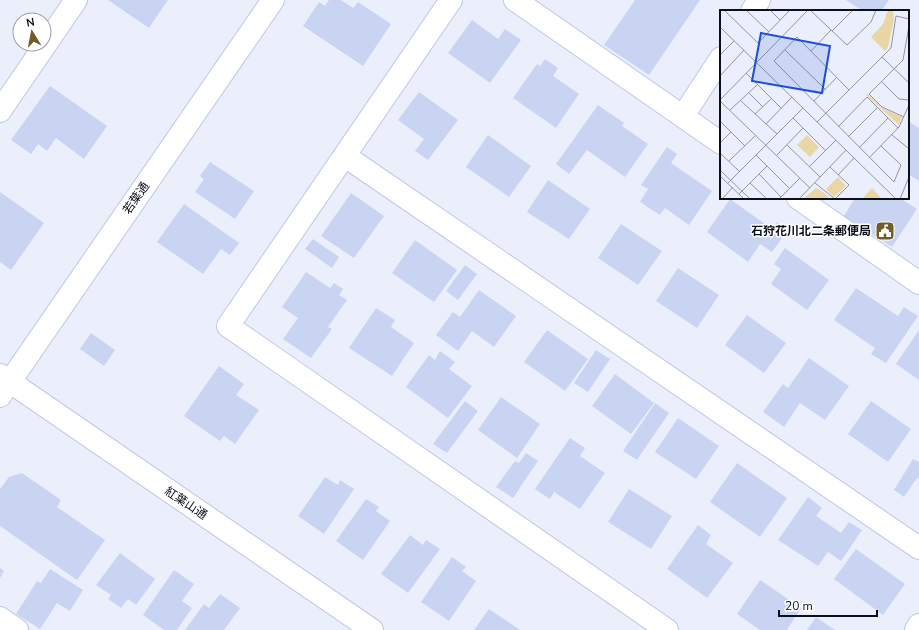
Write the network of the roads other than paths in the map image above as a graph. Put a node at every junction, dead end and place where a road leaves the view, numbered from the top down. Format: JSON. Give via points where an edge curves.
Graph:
{"nodes":[{"id":1,"x":76,"y":0,"type":"edge"},
{"id":2,"x":273,"y":0,"type":"edge"},
{"id":3,"x":452,"y":0,"type":"edge"},
{"id":4,"x":515,"y":0,"type":"edge"},
{"id":5,"x":759,"y":0,"type":"edge"},
{"id":6,"x":753,"y":10,"type":"edge"},
{"id":7,"x":720,"y":60,"type":"edge"},
{"id":8,"x":0,"y":111,"type":"edge"},
{"id":9,"x":683,"y":116,"type":"junction"},
{"id":10,"x":720,"y":142,"type":"edge"},
{"id":11,"x":344,"y":156,"type":"junction"},
{"id":12,"x":799,"y":199,"type":"edge"},
{"id":13,"x":919,"y":283,"type":"edge"},
{"id":14,"x":3,"y":384,"type":"edge"},
{"id":15,"x":919,"y":548,"type":"edge"},
{"id":16,"x":0,"y":618,"type":"edge"},
{"id":17,"x":919,"y":625,"type":"edge"},
{"id":18,"x":17,"y":630,"type":"edge"},
{"id":19,"x":372,"y":630,"type":"edge"},
{"id":20,"x":667,"y":630,"type":"edge"},
{"id":21,"x":916,"y":630,"type":"edge"}],
"edges":[{"from":1,"to":8,"type":"street"},
{"from":2,"to":14,"type":"street","name":"若葉通"},
{"from":3,"to":11,"type":"street"},
{"from":4,"to":9,"type":"street"},
{"from":5,"to":6,"type":"street"},
{"from":7,"to":9,"type":"street"},
{"from":9,"to":10,"type":"street"},
{"from":11,"to":15,"type":"street"},
{"from":11,"to":20,"type":"street","via":[[228,326]]},
{"from":12,"to":13,"type":"street"},
{"from":14,"to":19,"type":"street","name":"紅葉山通"},
{"from":16,"to":18,"type":"street"},
{"from":17,"to":21,"type":"street"}]}
